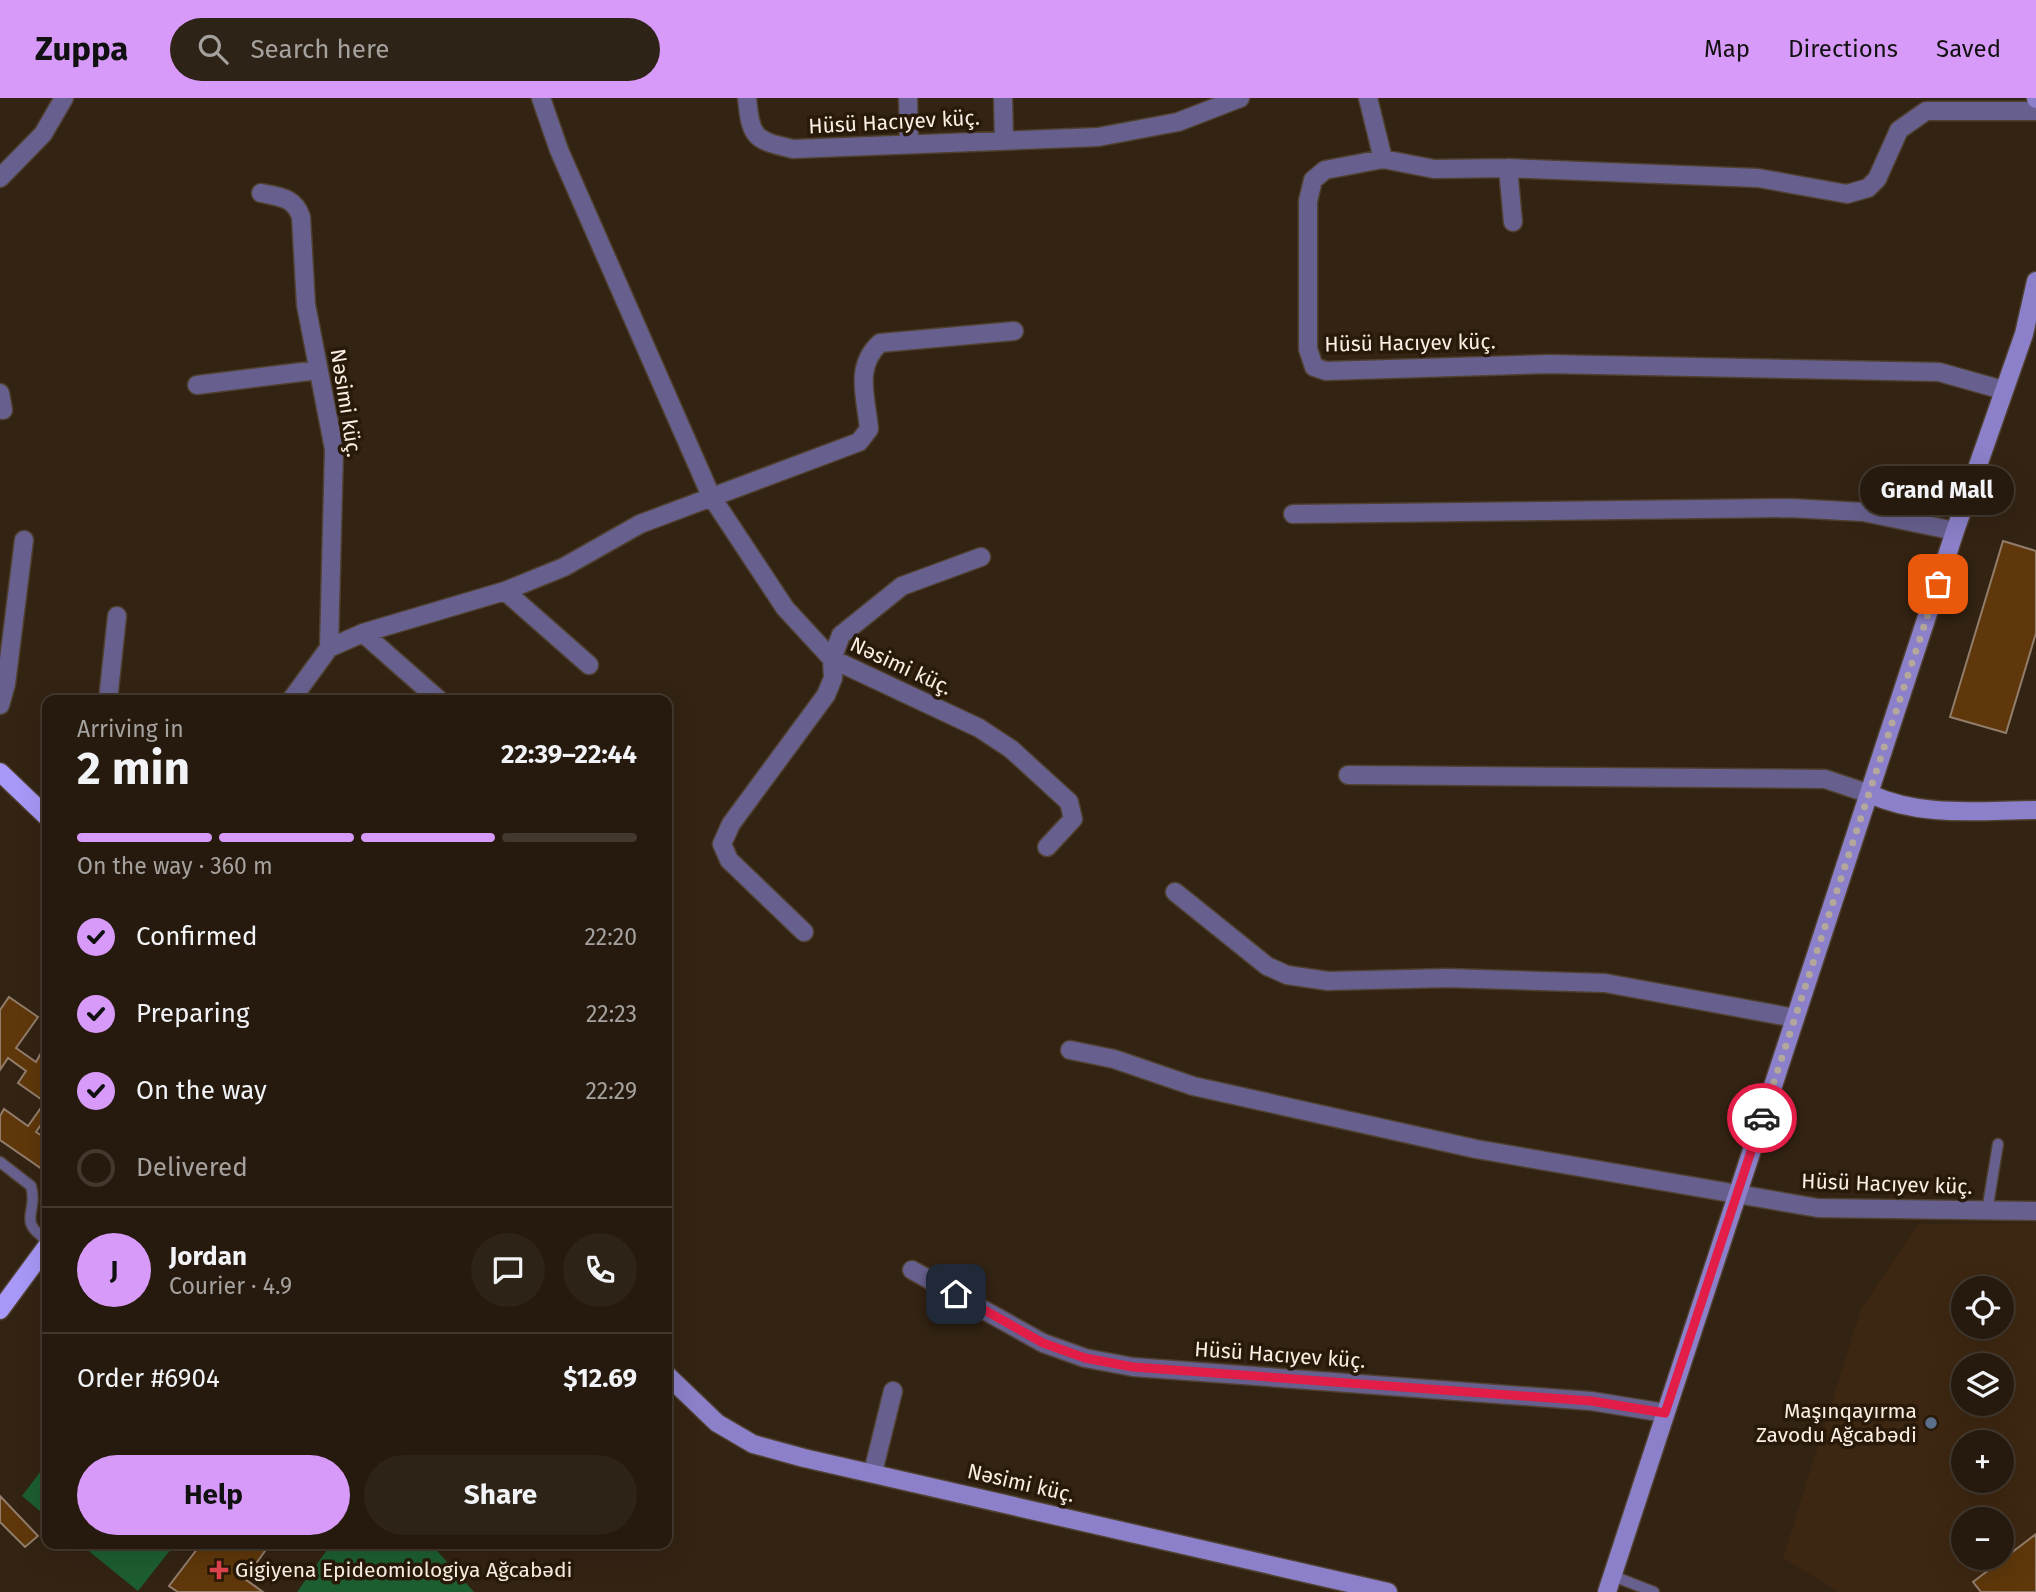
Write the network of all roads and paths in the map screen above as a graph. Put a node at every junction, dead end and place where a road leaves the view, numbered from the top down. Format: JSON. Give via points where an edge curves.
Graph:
{"nodes":[{"id":1,"x":64,"y":98,"type":"edge"},
{"id":2,"x":541,"y":98,"type":"edge"},
{"id":3,"x":747,"y":98,"type":"edge"},
{"id":4,"x":908,"y":98,"type":"edge"},
{"id":5,"x":1003,"y":98,"type":"edge"},
{"id":6,"x":1240,"y":98,"type":"edge"},
{"id":7,"x":1368,"y":98,"type":"edge"},
{"id":8,"x":2036,"y":111,"type":"edge"},
{"id":9,"x":1004,"y":140,"type":"junction"},
{"id":10,"x":909,"y":144,"type":"junction"},
{"id":11,"x":1383,"y":159,"type":"junction"},
{"id":12,"x":1508,"y":169,"type":"junction"},
{"id":13,"x":0,"y":178,"type":"edge"},
{"id":14,"x":261,"y":193,"type":"dead end"},
{"id":15,"x":1513,"y":222,"type":"dead end"},
{"id":16,"x":2036,"y":281,"type":"edge"},
{"id":17,"x":1014,"y":331,"type":"dead end"},
{"id":18,"x":2030,"y":338,"type":"edge"},
{"id":19,"x":318,"y":370,"type":"junction"},
{"id":20,"x":197,"y":385,"type":"dead end"},
{"id":21,"x":2003,"y":390,"type":"junction"},
{"id":22,"x":711,"y":496,"type":"junction"},
{"id":23,"x":1293,"y":514,"type":"dead end"},
{"id":24,"x":1955,"y":531,"type":"junction"},
{"id":25,"x":24,"y":540,"type":"dead end"},
{"id":26,"x":981,"y":557,"type":"dead end"},
{"id":27,"x":505,"y":591,"type":"junction"},
{"id":28,"x":117,"y":616,"type":"dead end"},
{"id":29,"x":363,"y":633,"type":"junction"},
{"id":30,"x":329,"y":648,"type":"junction"},
{"id":31,"x":832,"y":659,"type":"junction"},
{"id":32,"x":589,"y":665,"type":"dead end"},
{"id":33,"x":109,"y":695,"type":"edge"},
{"id":34,"x":295,"y":695,"type":"edge"},
{"id":35,"x":433,"y":695,"type":"edge"},
{"id":36,"x":0,"y":705,"type":"edge"},
{"id":37,"x":0,"y":772,"type":"edge"},
{"id":38,"x":1348,"y":775,"type":"dead end"},
{"id":39,"x":1870,"y":794,"type":"junction"},
{"id":40,"x":2036,"y":810,"type":"edge"},
{"id":41,"x":42,"y":812,"type":"edge"},
{"id":42,"x":1047,"y":846,"type":"dead end"},
{"id":43,"x":1175,"y":892,"type":"dead end"},
{"id":44,"x":804,"y":932,"type":"dead end"},
{"id":45,"x":1795,"y":1018,"type":"junction"},
{"id":46,"x":1070,"y":1050,"type":"dead end"},
{"id":47,"x":1998,"y":1144,"type":"dead end"},
{"id":48,"x":0,"y":1162,"type":"edge"},
{"id":49,"x":1737,"y":1194,"type":"junction"},
{"id":50,"x":1987,"y":1211,"type":"junction"},
{"id":51,"x":2036,"y":1211,"type":"edge"},
{"id":52,"x":42,"y":1237,"type":"edge"},
{"id":53,"x":42,"y":1253,"type":"edge"},
{"id":54,"x":912,"y":1270,"type":"dead end"},
{"id":55,"x":0,"y":1310,"type":"edge"},
{"id":56,"x":672,"y":1380,"type":"edge"},
{"id":57,"x":893,"y":1391,"type":"dead end"},
{"id":58,"x":1665,"y":1413,"type":"junction"},
{"id":59,"x":873,"y":1472,"type":"junction"},
{"id":60,"x":1610,"y":1584,"type":"edge"},
{"id":61,"x":1388,"y":1592,"type":"edge"},
{"id":62,"x":1654,"y":1592,"type":"edge"}],
"edges":[{"from":1,"to":13,"type":"street","via":[[43,134]]},
{"from":2,"to":22,"type":"street","name":"Nəsimi küç.","via":[[559,150]]},
{"from":3,"to":10,"type":"street","name":"Hüsü Hacıyev küç.","via":[[750,129],[762,142],[793,149]]},
{"from":4,"to":10,"type":"street"},
{"from":5,"to":9,"type":"street"},
{"from":6,"to":9,"type":"street","name":"Hüsü Hacıyev küç.","via":[[1178,122],[1098,137]]},
{"from":7,"to":11,"type":"street"},
{"from":8,"to":12,"type":"street","name":"Hüsü Hacıyev küç.","via":[[1926,111],[1899,130],[1877,179],[1868,188],[1847,194],[1758,178]]},
{"from":9,"to":10,"type":"street","name":"Hüsü Hacıyev küç."},
{"from":11,"to":12,"type":"street","name":"Hüsü Hacıyev küç.","via":[[1434,169]]},
{"from":11,"to":21,"type":"street","name":"Hüsü Hacıyev küç.","via":[[1325,170],[1313,180],[1308,201],[1308,349],[1314,367],[1326,371],[1548,363],[1939,372]]},
{"from":12,"to":15,"type":"street"},
{"from":14,"to":19,"type":"street","name":"Nəsimi küç.","via":[[289,199],[301,217],[306,305]]},
{"from":16,"to":18,"type":"main road"},
{"from":17,"to":22,"type":"street","via":[[880,343],[863,368],[869,429],[859,442]]},
{"from":18,"to":21,"type":"main road"},
{"from":19,"to":20,"type":"street"},
{"from":19,"to":30,"type":"street","name":"Nəsimi küç.","via":[[334,449]]},
{"from":21,"to":24,"type":"main road"},
{"from":22,"to":27,"type":"street","via":[[640,524],[564,567]]},
{"from":22,"to":31,"type":"street","name":"Nəsimi küç.","via":[[785,608]]},
{"from":23,"to":24,"type":"street","via":[[1790,508],[1863,512]]},
{"from":24,"to":39,"type":"main road"},
{"from":25,"to":36,"type":"street"},
{"from":26,"to":31,"type":"street","via":[[902,586],[841,635]]},
{"from":27,"to":29,"type":"street"},
{"from":27,"to":32,"type":"street"},
{"from":28,"to":33,"type":"street"},
{"from":29,"to":30,"type":"street"},
{"from":29,"to":35,"type":"street"},
{"from":30,"to":34,"type":"street"},
{"from":31,"to":42,"type":"street","name":"Nəsimi küç.","via":[[979,728],[1011,749],[1069,802],[1073,819]]},
{"from":31,"to":44,"type":"street","via":[[833,678],[826,695],[731,824],[722,844],[729,860]]},
{"from":37,"to":41,"type":"main road"},
{"from":38,"to":39,"type":"street","via":[[1825,779]]},
{"from":39,"to":40,"type":"main road","via":[[1895,806],[1926,811]]},
{"from":39,"to":45,"type":"main road"},
{"from":43,"to":45,"type":"street","via":[[1267,966],[1287,975],[1328,981],[1447,978],[1605,983]]},
{"from":45,"to":49,"type":"main road"},
{"from":46,"to":49,"type":"street","name":"Hüsü Hacıyev küç.","via":[[1114,1059],[1193,1086],[1476,1149]]},
{"from":47,"to":50,"type":"lane"},
{"from":48,"to":52,"type":"lane","via":[[31,1186],[29,1223]]},
{"from":49,"to":50,"type":"street","name":"Hüsü Hacıyev küç.","via":[[1818,1208]]},
{"from":49,"to":58,"type":"main road"},
{"from":50,"to":51,"type":"street","name":"Hüsü Hacıyev küç."},
{"from":53,"to":55,"type":"main road"},
{"from":54,"to":58,"type":"street","name":"Hüsü Hacıyev küç.","via":[[1043,1343],[1085,1358],[1133,1367],[1591,1401]]},
{"from":56,"to":59,"type":"main road","name":"Nəsimi küç.","via":[[717,1423],[753,1444]]},
{"from":57,"to":59,"type":"street"},
{"from":58,"to":60,"type":"main road"},
{"from":59,"to":61,"type":"main road","name":"Nəsimi küç."},
{"from":60,"to":62,"type":"lane"}]}
